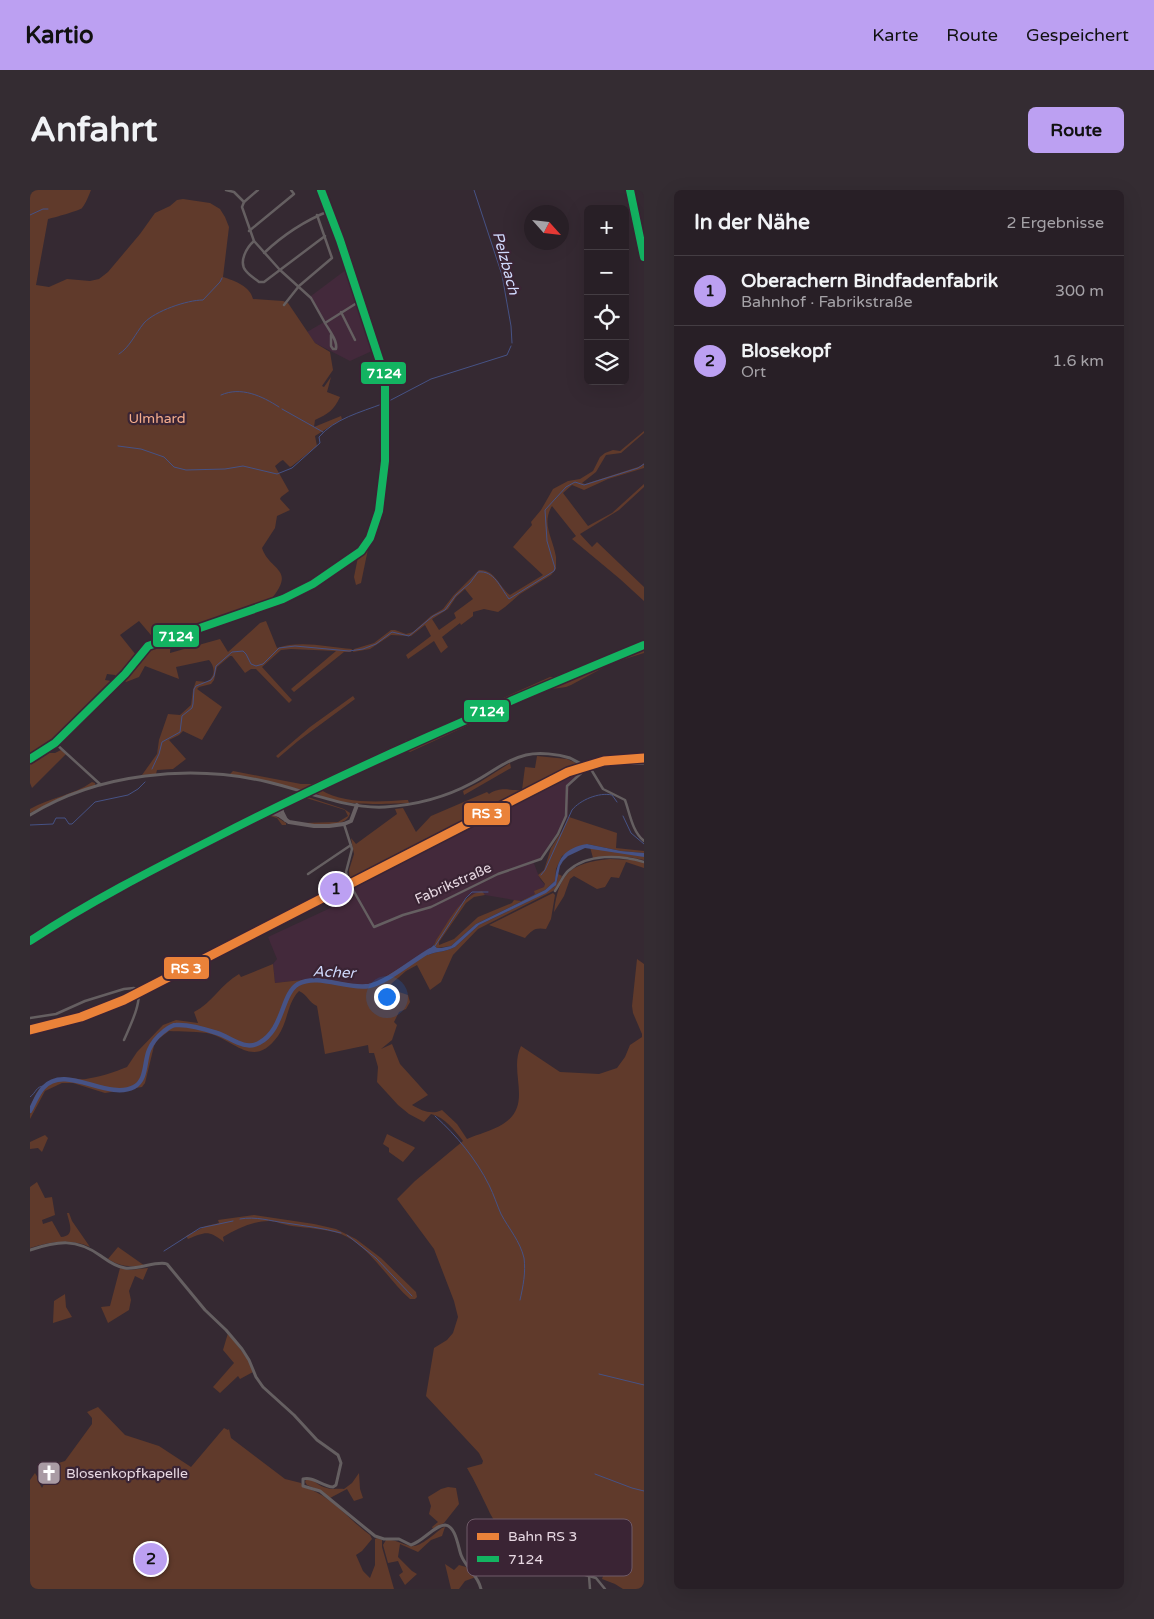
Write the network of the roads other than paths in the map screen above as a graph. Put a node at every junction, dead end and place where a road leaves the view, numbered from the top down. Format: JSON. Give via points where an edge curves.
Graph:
{"nodes":[{"id":1,"x":226,"y":190,"type":"edge"},
{"id":2,"x":258,"y":190,"type":"edge"},
{"id":3,"x":291,"y":190,"type":"edge"},
{"id":4,"x":321,"y":190,"type":"edge"},
{"id":5,"x":630,"y":190,"type":"edge"},
{"id":6,"x":235,"y":191,"type":"edge"},
{"id":7,"x":244,"y":202,"type":"junction"},
{"id":8,"x":329,"y":211,"type":"junction"},
{"id":9,"x":317,"y":216,"type":"junction"},
{"id":10,"x":249,"y":231,"type":"junction"},
{"id":11,"x":325,"y":236,"type":"junction"},
{"id":12,"x":254,"y":241,"type":"junction"},
{"id":13,"x":264,"y":253,"type":"junction"},
{"id":14,"x":644,"y":258,"type":"edge"},
{"id":15,"x":280,"y":270,"type":"junction"},
{"id":16,"x":299,"y":286,"type":"junction"},
{"id":17,"x":360,"y":301,"type":"junction"},
{"id":18,"x":284,"y":304,"type":"dead end"},
{"id":19,"x":341,"y":312,"type":"junction"},
{"id":20,"x":325,"y":323,"type":"junction"},
{"id":21,"x":331,"y":335,"type":"junction"},
{"id":22,"x":355,"y":340,"type":"dead end"},
{"id":23,"x":644,"y":645,"type":"edge"},
{"id":24,"x":55,"y":743,"type":"junction"},
{"id":25,"x":30,"y":759,"type":"edge"},
{"id":26,"x":644,"y":763,"type":"edge"},
{"id":27,"x":589,"y":766,"type":"junction"},
{"id":28,"x":101,"y":785,"type":"junction"},
{"id":29,"x":279,"y":805,"type":"junction"},
{"id":30,"x":356,"y":806,"type":"junction"},
{"id":31,"x":262,"y":814,"type":"junction"},
{"id":32,"x":30,"y":815,"type":"edge"},
{"id":33,"x":279,"y":815,"type":"junction"},
{"id":34,"x":286,"y":820,"type":"junction"},
{"id":35,"x":344,"y":824,"type":"junction"},
{"id":36,"x":644,"y":841,"type":"edge"},
{"id":37,"x":351,"y":844,"type":"junction"},
{"id":38,"x":644,"y":862,"type":"edge"},
{"id":39,"x":308,"y":874,"type":"dead end"},
{"id":40,"x":556,"y":891,"type":"dead end"},
{"id":41,"x":30,"y":941,"type":"edge"},
{"id":42,"x":30,"y":1018,"type":"edge"},
{"id":43,"x":124,"y":1040,"type":"dead end"},
{"id":44,"x":30,"y":1250,"type":"edge"},
{"id":45,"x":467,"y":1566,"type":"edge"},
{"id":46,"x":476,"y":1576,"type":"edge"},
{"id":47,"x":589,"y":1576,"type":"joint"},
{"id":48,"x":481,"y":1589,"type":"edge"},
{"id":49,"x":590,"y":1589,"type":"edge"},
{"id":50,"x":605,"y":1589,"type":"edge"}],
"edges":[{"from":1,"to":6,"type":"street"},
{"from":2,"to":7,"type":"street"},
{"from":3,"to":10,"type":"street","via":[[294,194]]},
{"from":4,"to":8,"type":"street"},
{"from":5,"to":14,"type":"main road"},
{"from":6,"to":7,"type":"street"},
{"from":7,"to":10,"type":"street","via":[[242,207]]},
{"from":8,"to":9,"type":"street"},
{"from":8,"to":17,"type":"street"},
{"from":9,"to":11,"type":"street"},
{"from":9,"to":13,"type":"street","via":[[282,236]]},
{"from":10,"to":12,"type":"street"},
{"from":11,"to":15,"type":"street"},
{"from":11,"to":16,"type":"street","via":[[332,258]]},
{"from":12,"to":13,"type":"street"},
{"from":12,"to":15,"type":"street","via":[[245,254],[245,270],[258,282],[264,282]]},
{"from":13,"to":15,"type":"street"},
{"from":15,"to":16,"type":"street"},
{"from":16,"to":18,"type":"street"},
{"from":16,"to":20,"type":"street","via":[[311,298]]},
{"from":17,"to":19,"type":"street"},
{"from":17,"to":24,"type":"street","via":[[386,381],[384,468],[377,520],[366,545],[350,560],[283,599],[148,646],[131,668]]},
{"from":19,"to":20,"type":"street"},
{"from":19,"to":22,"type":"street"},
{"from":20,"to":21,"type":"street"},
{"from":21,"to":21,"type":"street","via":[[337,346],[334,349],[331,346]]},
{"from":23,"to":29,"type":"main road","via":[[502,704]]},
{"from":24,"to":25,"type":"street"},
{"from":24,"to":28,"type":"street"},
{"from":26,"to":27,"type":"street"},
{"from":27,"to":30,"type":"street","via":[[561,756],[524,755],[454,792],[391,806]]},
{"from":27,"to":36,"type":"street","via":[[603,789],[625,800],[638,836]]},
{"from":27,"to":37,"type":"street","name":"Fabrikstraße","via":[[566,786],[566,816],[541,859],[498,874],[431,907],[374,927],[348,881],[346,872]]},
{"from":28,"to":30,"type":"street","via":[[165,775],[211,774],[266,782]]},
{"from":28,"to":32,"type":"street","via":[[62,798]]},
{"from":29,"to":31,"type":"main road"},
{"from":29,"to":33,"type":"main road"},
{"from":29,"to":34,"type":"main road"},
{"from":30,"to":35,"type":"main road","via":[[353,817]]},
{"from":31,"to":33,"type":"main road"},
{"from":31,"to":41,"type":"main road","via":[[70,915]]},
{"from":33,"to":34,"type":"main road"},
{"from":34,"to":35,"type":"main road","via":[[320,827]]},
{"from":35,"to":37,"type":"street","name":"Fabrikstraße"},
{"from":37,"to":39,"type":"street"},
{"from":38,"to":40,"type":"street","via":[[624,858],[593,859],[575,866],[563,876]]},
{"from":42,"to":43,"type":"street","via":[[56,1014],[85,1001],[134,988],[139,995]]},
{"from":44,"to":45,"type":"street","via":[[72,1243],[88,1247],[121,1268],[143,1268],[158,1262],[167,1264],[242,1349],[264,1387],[317,1440],[338,1455],[341,1463],[336,1485],[325,1486],[307,1477],[303,1486],[320,1491],[374,1536],[384,1539],[398,1539],[411,1545],[440,1526],[448,1526]]},
{"from":46,"to":48,"type":"street"},
{"from":47,"to":49,"type":"street"},
{"from":47,"to":50,"type":"street","via":[[596,1578]]}]}
